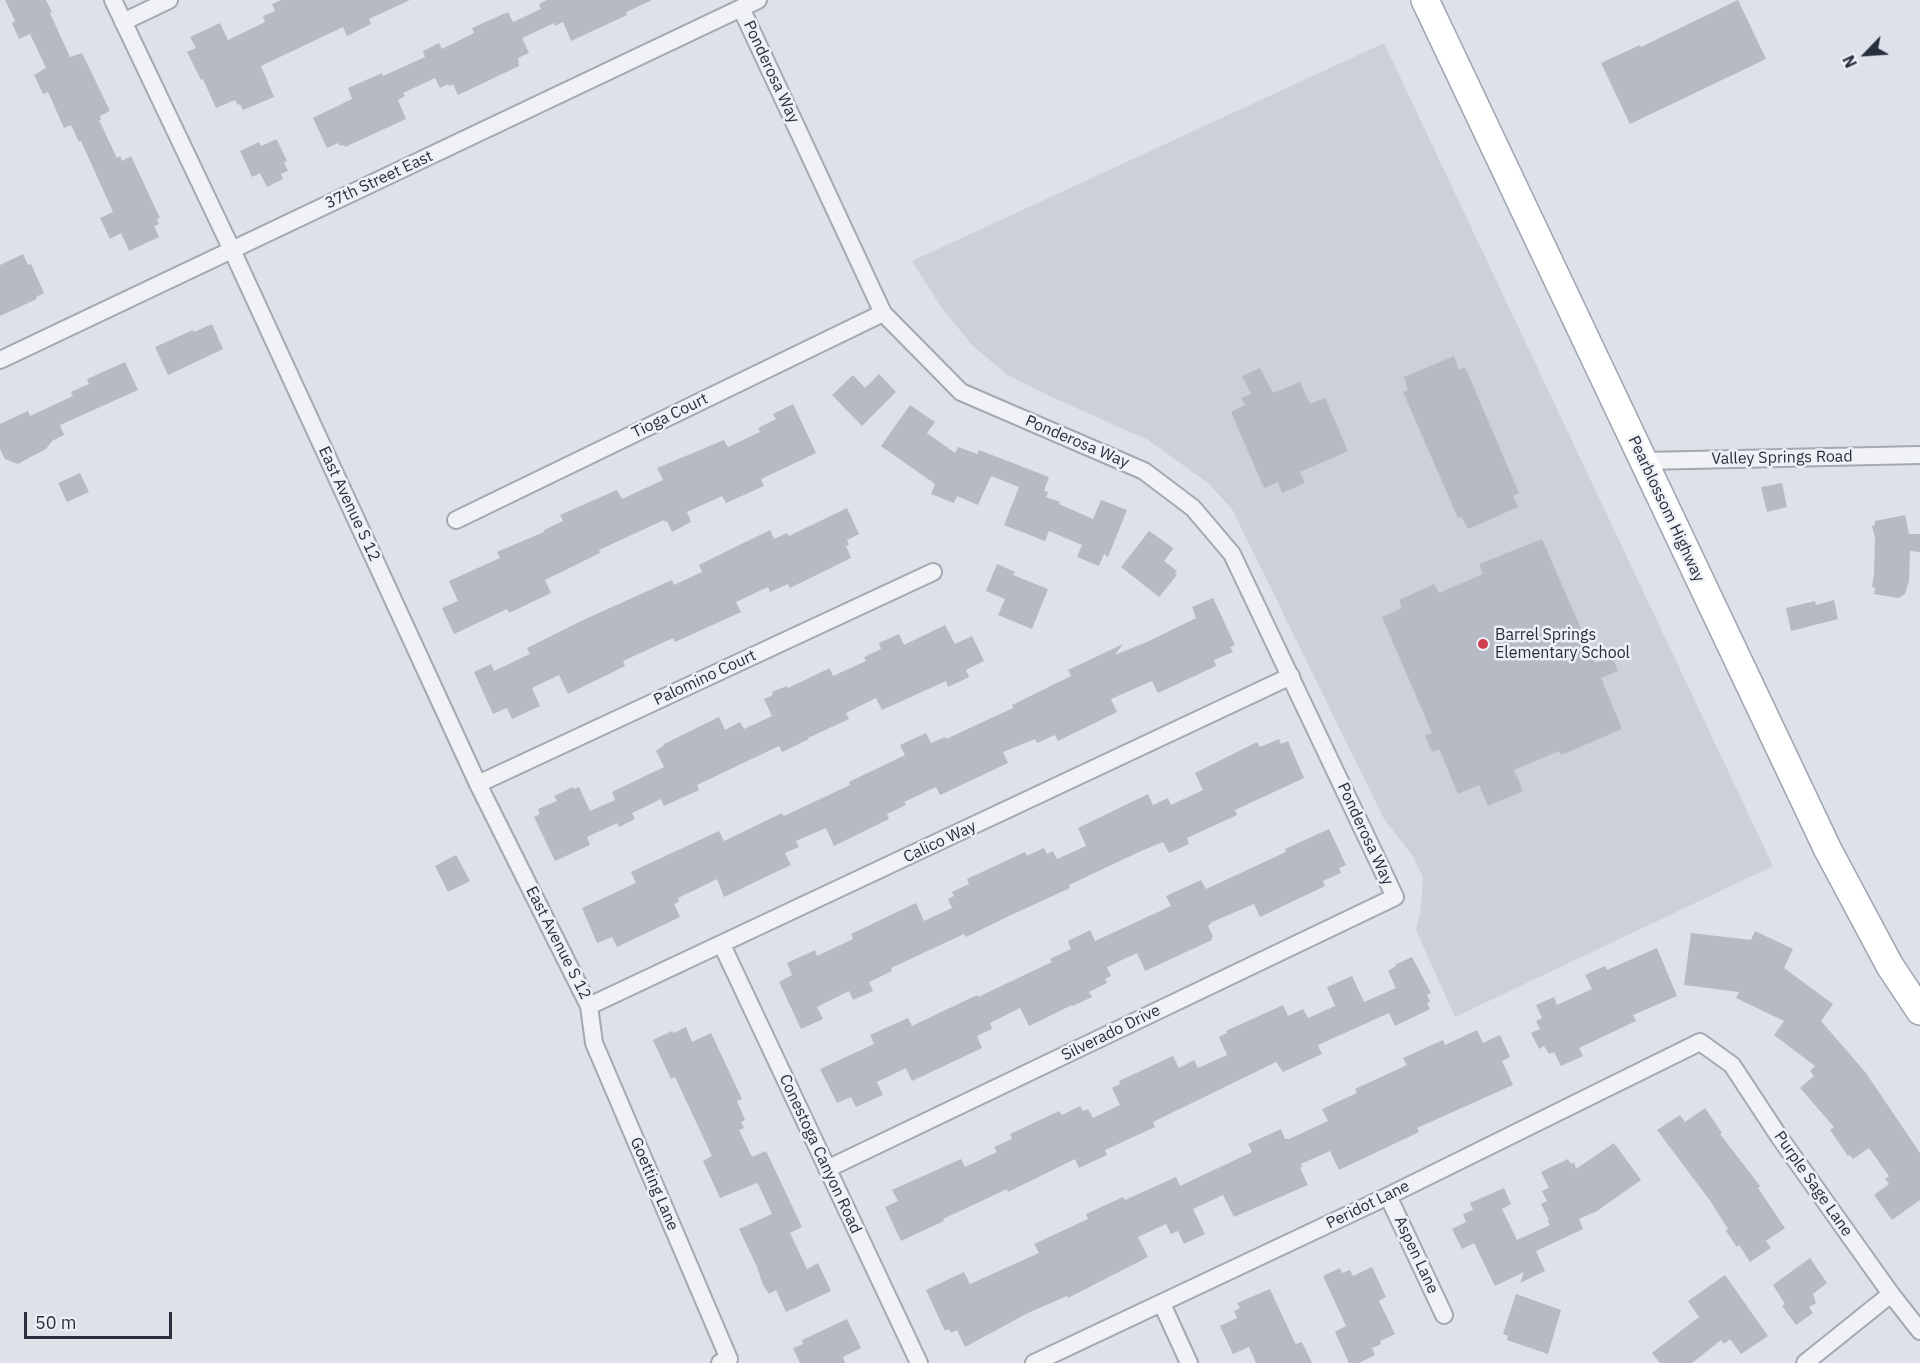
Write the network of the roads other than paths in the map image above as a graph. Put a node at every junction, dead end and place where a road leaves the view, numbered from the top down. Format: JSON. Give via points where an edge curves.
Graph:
{"nodes":[{"id":1,"x":113,"y":0,"type":"edge"},
{"id":2,"x":169,"y":0,"type":"edge"},
{"id":3,"x":758,"y":0,"type":"edge"},
{"id":4,"x":1425,"y":0,"type":"edge"},
{"id":5,"x":741,"y":8,"type":"junction"},
{"id":6,"x":123,"y":22,"type":"junction"},
{"id":7,"x":232,"y":250,"type":"junction"},
{"id":8,"x":883,"y":313,"type":"junction"},
{"id":9,"x":0,"y":360,"type":"edge"},
{"id":10,"x":1920,"y":455,"type":"edge"},
{"id":11,"x":1644,"y":461,"type":"junction"},
{"id":12,"x":456,"y":520,"type":"dead end"},
{"id":13,"x":933,"y":572,"type":"dead end"},
{"id":14,"x":1291,"y":676,"type":"junction"},
{"id":15,"x":478,"y":784,"type":"junction"},
{"id":16,"x":1395,"y":897,"type":"joint"},
{"id":17,"x":722,"y":945,"type":"junction"},
{"id":18,"x":589,"y":1006,"type":"junction"},
{"id":19,"x":1920,"y":1011,"type":"edge"},
{"id":20,"x":1700,"y":1042,"type":"joint"},
{"id":21,"x":827,"y":1169,"type":"junction"},
{"id":22,"x":1388,"y":1196,"type":"junction"},
{"id":23,"x":1891,"y":1294,"type":"junction"},
{"id":24,"x":1162,"y":1304,"type":"junction"},
{"id":25,"x":1444,"y":1315,"type":"dead end"},
{"id":26,"x":1920,"y":1331,"type":"edge"},
{"id":27,"x":724,"y":1361,"type":"edge"},
{"id":28,"x":919,"y":1363,"type":"edge"},
{"id":29,"x":1034,"y":1363,"type":"edge"},
{"id":30,"x":1190,"y":1363,"type":"edge"},
{"id":31,"x":1805,"y":1363,"type":"edge"}],
"edges":[{"from":1,"to":6,"type":"street","name":"East Avenue S 12"},
{"from":2,"to":6,"type":"street"},
{"from":3,"to":5,"type":"street","name":"37th Street East"},
{"from":4,"to":11,"type":"main road","name":"Pearblossom Highway"},
{"from":5,"to":7,"type":"street","name":"37th Street East"},
{"from":5,"to":8,"type":"street","name":"Ponderosa Way"},
{"from":6,"to":7,"type":"street","name":"East Avenue S 12"},
{"from":7,"to":9,"type":"street","name":"37th Street East"},
{"from":7,"to":15,"type":"street","name":"East Avenue S 12"},
{"from":8,"to":12,"type":"street","name":"Tioga Court"},
{"from":8,"to":14,"type":"street","name":"Ponderosa Way","via":[[961,392],[1144,471],[1193,508],[1232,554]]},
{"from":10,"to":11,"type":"street","name":"Valley Springs Road"},
{"from":11,"to":19,"type":"main road","name":"Pearblossom Highway","via":[[1828,850],[1890,966]]},
{"from":13,"to":15,"type":"street","name":"Palomino Court"},
{"from":14,"to":16,"type":"street","name":"Ponderosa Way"},
{"from":14,"to":17,"type":"street","name":"Calico Way"},
{"from":15,"to":18,"type":"street","name":"East Avenue S 12"},
{"from":16,"to":21,"type":"street","name":"Silverado Drive"},
{"from":17,"to":18,"type":"street","name":"Calico Way"},
{"from":17,"to":21,"type":"street","name":"Conestoga Canyon Road"},
{"from":18,"to":27,"type":"street","name":"Goetting Lane","via":[[594,1042]]},
{"from":20,"to":22,"type":"street","name":"Peridot Lane"},
{"from":20,"to":23,"type":"street","name":"Purple Sage Lane","via":[[1732,1065]]},
{"from":21,"to":28,"type":"street","name":"Conestoga Canyon Road"},
{"from":22,"to":24,"type":"street","name":"Peridot Lane"},
{"from":22,"to":25,"type":"street","name":"Aspen Lane"},
{"from":23,"to":26,"type":"street","name":"Purple Sage Lane"},
{"from":23,"to":31,"type":"street"},
{"from":24,"to":29,"type":"street","name":"Peridot Lane"},
{"from":24,"to":30,"type":"street"}]}
